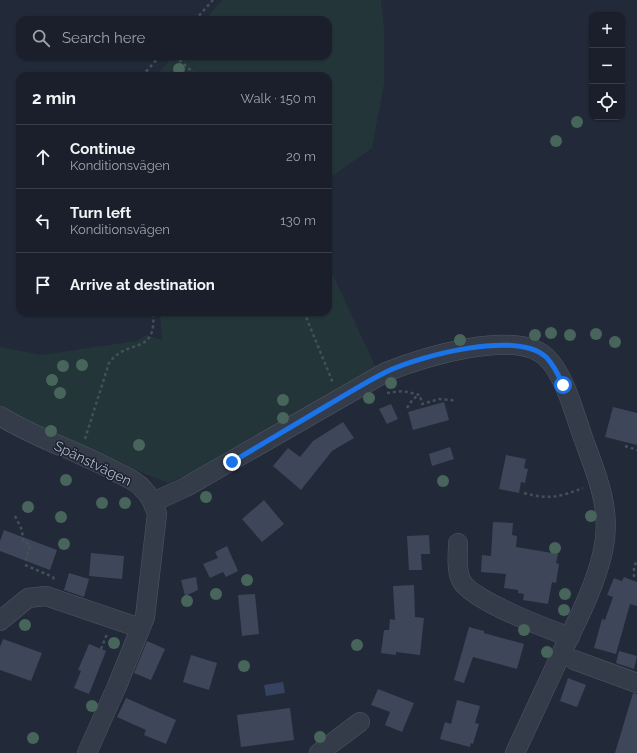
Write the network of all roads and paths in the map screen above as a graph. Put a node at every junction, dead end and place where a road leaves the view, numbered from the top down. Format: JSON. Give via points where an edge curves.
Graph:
{"nodes":[{"id":1,"x":213,"y":0,"type":"edge"},
{"id":2,"x":199,"y":16,"type":"edge"},
{"id":3,"x":156,"y":60,"type":"edge"},
{"id":4,"x":179,"y":60,"type":"edge"},
{"id":5,"x":146,"y":72,"type":"edge"},
{"id":6,"x":193,"y":72,"type":"edge"},
{"id":7,"x":153,"y":316,"type":"edge"},
{"id":8,"x":306,"y":316,"type":"edge"},
{"id":9,"x":380,"y":395,"type":"dead end"},
{"id":10,"x":420,"y":395,"type":"junction"},
{"id":11,"x":340,"y":399,"type":"junction"},
{"id":12,"x":454,"y":403,"type":"dead end"},
{"id":13,"x":407,"y":408,"type":"dead end"},
{"id":14,"x":0,"y":416,"type":"edge"},
{"id":15,"x":625,"y":446,"type":"dead end"},
{"id":16,"x":637,"y":450,"type":"edge"},
{"id":17,"x":81,"y":454,"type":"junction"},
{"id":18,"x":599,"y":482,"type":"junction"},
{"id":19,"x":524,"y":493,"type":"dead end"},
{"id":20,"x":153,"y":502,"type":"junction"},
{"id":21,"x":15,"y":516,"type":"dead end"},
{"id":22,"x":458,"y":543,"type":"dead end"},
{"id":23,"x":637,"y":560,"type":"edge"},
{"id":24,"x":24,"y":563,"type":"dead end"},
{"id":25,"x":634,"y":576,"type":"dead end"},
{"id":26,"x":0,"y":621,"type":"edge"},
{"id":27,"x":140,"y":628,"type":"junction"},
{"id":28,"x":570,"y":637,"type":"junction"},
{"id":29,"x":574,"y":660,"type":"dead end"},
{"id":30,"x":637,"y":683,"type":"edge"},
{"id":31,"x":360,"y":722,"type":"dead end"},
{"id":32,"x":87,"y":753,"type":"edge"},
{"id":33,"x":319,"y":753,"type":"edge"},
{"id":34,"x":515,"y":753,"type":"edge"}],
"edges":[{"from":1,"to":2,"type":"path"},
{"from":3,"to":5,"type":"path"},
{"from":4,"to":6,"type":"path"},
{"from":7,"to":17,"type":"path","via":[[153,332],[149,338],[144,343],[118,354],[109,363]]},
{"from":8,"to":11,"type":"path"},
{"from":9,"to":10,"type":"path","via":[[397,391]]},
{"from":10,"to":12,"type":"path","via":[[422,404],[439,399],[452,400]]},
{"from":10,"to":13,"type":"path","via":[[412,399]]},
{"from":11,"to":18,"type":"street","via":[[386,372],[431,356],[479,346],[509,344],[530,349],[546,357],[555,369]]},
{"from":11,"to":20,"type":"street","via":[[186,487]]},
{"from":14,"to":17,"type":"street","name":"Spänstvägen","via":[[26,431]]},
{"from":15,"to":16,"type":"path"},
{"from":17,"to":20,"type":"street","name":"Spänstvägen","via":[[133,480],[144,489]]},
{"from":18,"to":19,"type":"path","via":[[562,496],[538,497]]},
{"from":18,"to":28,"type":"street","via":[[605,498],[608,524],[604,550],[593,584]]},
{"from":20,"to":27,"type":"street","name":"Spänstvägen","via":[[157,514],[147,609]]},
{"from":21,"to":24,"type":"path","via":[[22,530],[23,541],[30,545]]},
{"from":22,"to":28,"type":"street","via":[[461,581],[476,595]]},
{"from":23,"to":25,"type":"path"},
{"from":26,"to":27,"type":"street","via":[[28,598],[46,596]]},
{"from":27,"to":32,"type":"street","name":"Spänstvägen"},
{"from":28,"to":34,"type":"street"},
{"from":29,"to":30,"type":"street"},
{"from":31,"to":33,"type":"street"}]}
